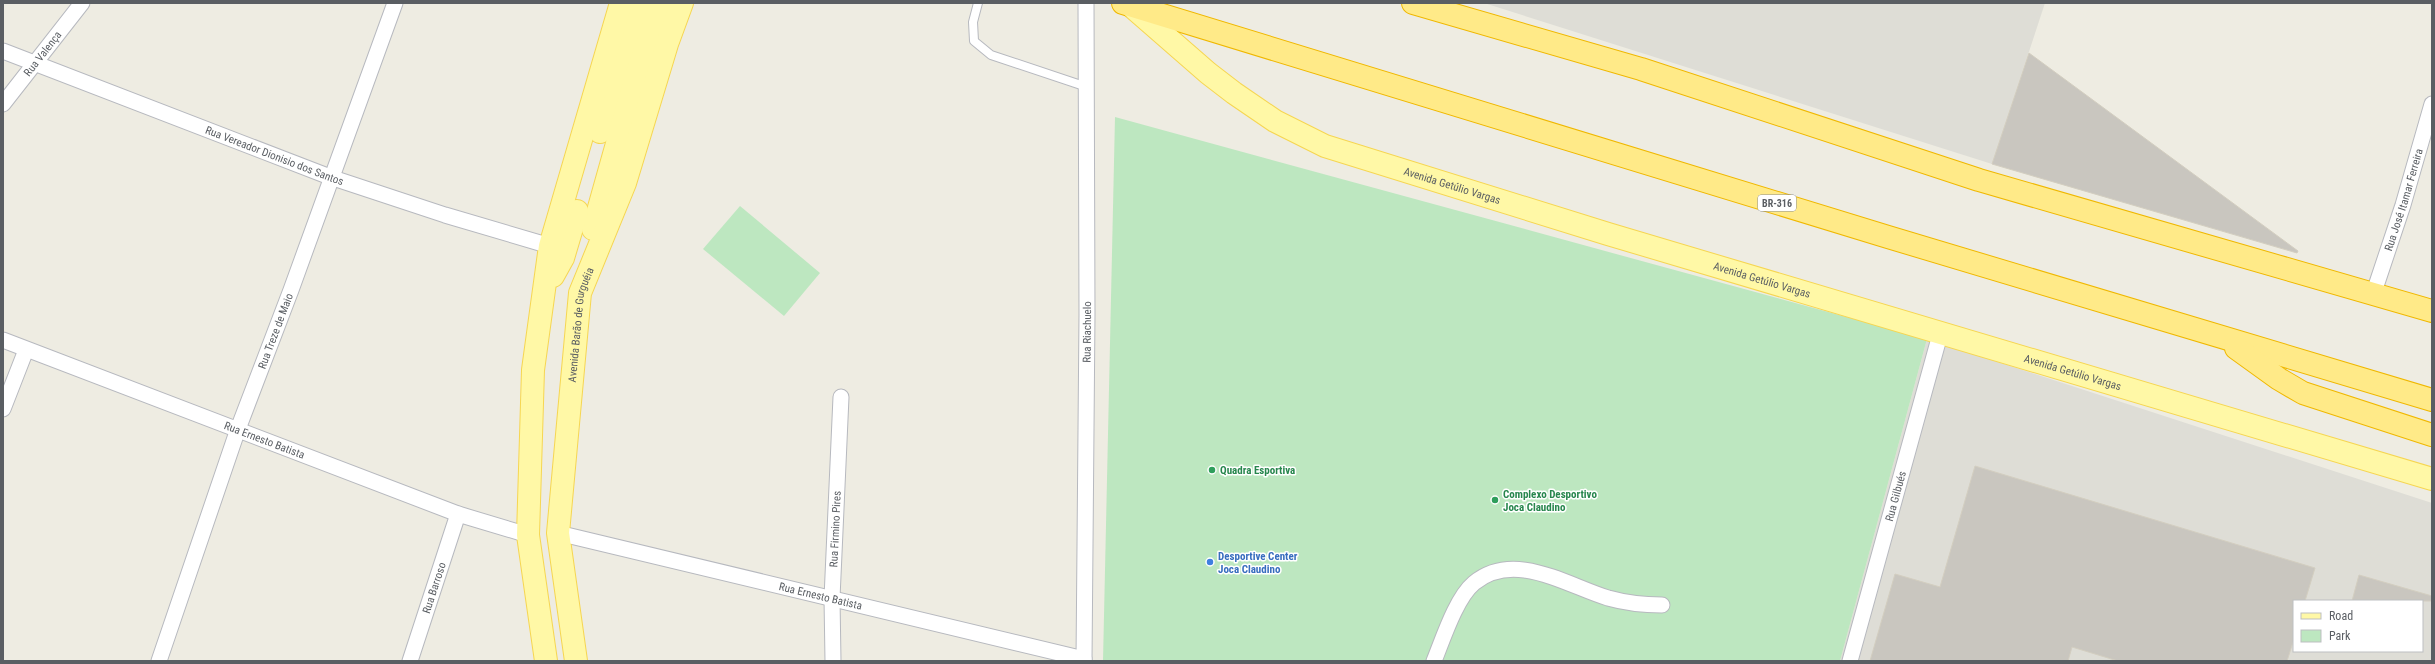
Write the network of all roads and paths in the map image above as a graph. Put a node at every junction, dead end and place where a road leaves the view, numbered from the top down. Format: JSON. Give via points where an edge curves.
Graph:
{"nodes":[{"id":1,"x":82,"y":3,"type":"edge"},
{"id":2,"x":395,"y":3,"type":"edge"},
{"id":3,"x":621,"y":3,"type":"edge"},
{"id":4,"x":641,"y":3,"type":"edge"},
{"id":5,"x":661,"y":3,"type":"edge"},
{"id":6,"x":682,"y":3,"type":"edge"},
{"id":7,"x":978,"y":3,"type":"edge"},
{"id":8,"x":1086,"y":3,"type":"edge"},
{"id":9,"x":1413,"y":3,"type":"edge"},
{"id":10,"x":1127,"y":4,"type":"edge"},
{"id":11,"x":3,"y":51,"type":"edge"},
{"id":12,"x":34,"y":63,"type":"junction"},
{"id":13,"x":1087,"y":87,"type":"junction"},
{"id":14,"x":3,"y":104,"type":"edge"},
{"id":15,"x":2432,"y":104,"type":"edge"},
{"id":16,"x":330,"y":177,"type":"junction"},
{"id":17,"x":550,"y":246,"type":"junction"},
{"id":18,"x":546,"y":287,"type":"junction"},
{"id":19,"x":580,"y":293,"type":"junction"},
{"id":20,"x":2373,"y":295,"type":"junction"},
{"id":21,"x":2432,"y":311,"type":"edge"},
{"id":22,"x":1941,"y":331,"type":"junction"},
{"id":23,"x":2224,"y":339,"type":"junction"},
{"id":24,"x":3,"y":340,"type":"edge"},
{"id":25,"x":26,"y":350,"type":"junction"},
{"id":26,"x":841,"y":397,"type":"dead end"},
{"id":27,"x":2432,"y":400,"type":"edge"},
{"id":28,"x":3,"y":409,"type":"edge"},
{"id":29,"x":238,"y":429,"type":"junction"},
{"id":30,"x":2432,"y":435,"type":"edge"},
{"id":31,"x":2432,"y":479,"type":"edge"},
{"id":32,"x":458,"y":514,"type":"junction"},
{"id":33,"x":558,"y":533,"type":"junction"},
{"id":34,"x":528,"y":535,"type":"junction"},
{"id":35,"x":832,"y":598,"type":"junction"},
{"id":36,"x":1662,"y":605,"type":"dead end"},
{"id":37,"x":1084,"y":660,"type":"edge"},
{"id":38,"x":159,"y":661,"type":"edge"},
{"id":39,"x":410,"y":661,"type":"edge"},
{"id":40,"x":546,"y":661,"type":"edge"},
{"id":41,"x":576,"y":661,"type":"edge"},
{"id":42,"x":833,"y":661,"type":"edge"},
{"id":43,"x":1434,"y":661,"type":"edge"},
{"id":44,"x":1850,"y":661,"type":"edge"}],
"edges":[{"from":1,"to":12,"type":"street","name":"Rua Valença"},
{"from":2,"to":16,"type":"street","name":"Rua Treze de Maio"},
{"from":3,"to":17,"type":"main road"},
{"from":4,"to":18,"type":"main road","via":[[621,60],[563,258]]},
{"from":5,"to":19,"type":"main road","via":[[636,76],[580,269]]},
{"from":6,"to":19,"type":"main road","name":"Avenida Barão de Gurguéia","via":[[625,183]]},
{"from":7,"to":13,"type":"lane","via":[[973,22],[974,41],[991,55]]},
{"from":8,"to":13,"type":"street","name":"Rua Riachuelo"},
{"from":9,"to":20,"type":"highway","via":[[1641,69],[1979,180]]},
{"from":10,"to":22,"type":"main road","name":"Avenida Getúlio Vargas","via":[[1234,93],[1275,121],[1325,146],[1608,234]]},
{"from":10,"to":23,"type":"highway","name":"Avenida Getúlio Vargas","number":"BR-316"},
{"from":11,"to":12,"type":"street","name":"Rua Vereador Dionisio dos Santos"},
{"from":12,"to":14,"type":"street","name":"Rua Valença"},
{"from":12,"to":16,"type":"street","name":"Rua Vereador Dionisio dos Santos"},
{"from":13,"to":37,"type":"street","name":"Rua Riachuelo"},
{"from":15,"to":20,"type":"street","name":"Rua José Itamar Ferreira"},
{"from":16,"to":17,"type":"street","name":"Rua Vereador Dionisio dos Santos"},
{"from":16,"to":29,"type":"street","name":"Rua Treze de Maio","via":[[291,290]]},
{"from":17,"to":18,"type":"main road"},
{"from":18,"to":34,"type":"main road","via":[[533,370]]},
{"from":19,"to":33,"type":"main road","name":"Avenida Barão de Gurguéia"},
{"from":20,"to":21,"type":"highway"},
{"from":22,"to":31,"type":"main road","name":"Avenida Getúlio Vargas"},
{"from":22,"to":44,"type":"street","name":"Rua Gilbués"},
{"from":23,"to":27,"type":"highway","name":"Avenida Getúlio Vargas","number":"BR-316"},
{"from":23,"to":30,"type":"highway","via":[[2303,393]]},
{"from":24,"to":25,"type":"street","name":"Rua Ernesto Batista"},
{"from":25,"to":28,"type":"street"},
{"from":25,"to":29,"type":"street","name":"Rua Ernesto Batista"},
{"from":26,"to":35,"type":"street","name":"Rua Firmino Pires"},
{"from":29,"to":32,"type":"street","name":"Rua Ernesto Batista"},
{"from":29,"to":38,"type":"street","name":"Rua Treze de Maio"},
{"from":32,"to":34,"type":"street","name":"Rua Ernesto Batista"},
{"from":32,"to":39,"type":"street","name":"Rua Barroso"},
{"from":33,"to":35,"type":"street","name":"Rua Ernesto Batista"},
{"from":33,"to":41,"type":"main road","name":"Avenida Barão de Gurguéia"},
{"from":34,"to":40,"type":"main road"},
{"from":35,"to":37,"type":"street","name":"Rua Ernesto Batista"},
{"from":35,"to":42,"type":"street","name":"Rua Firmino Pires"},
{"from":36,"to":43,"type":"street","via":[[1637,604],[1610,598],[1524,569],[1498,569],[1473,583],[1464,594]]}]}
